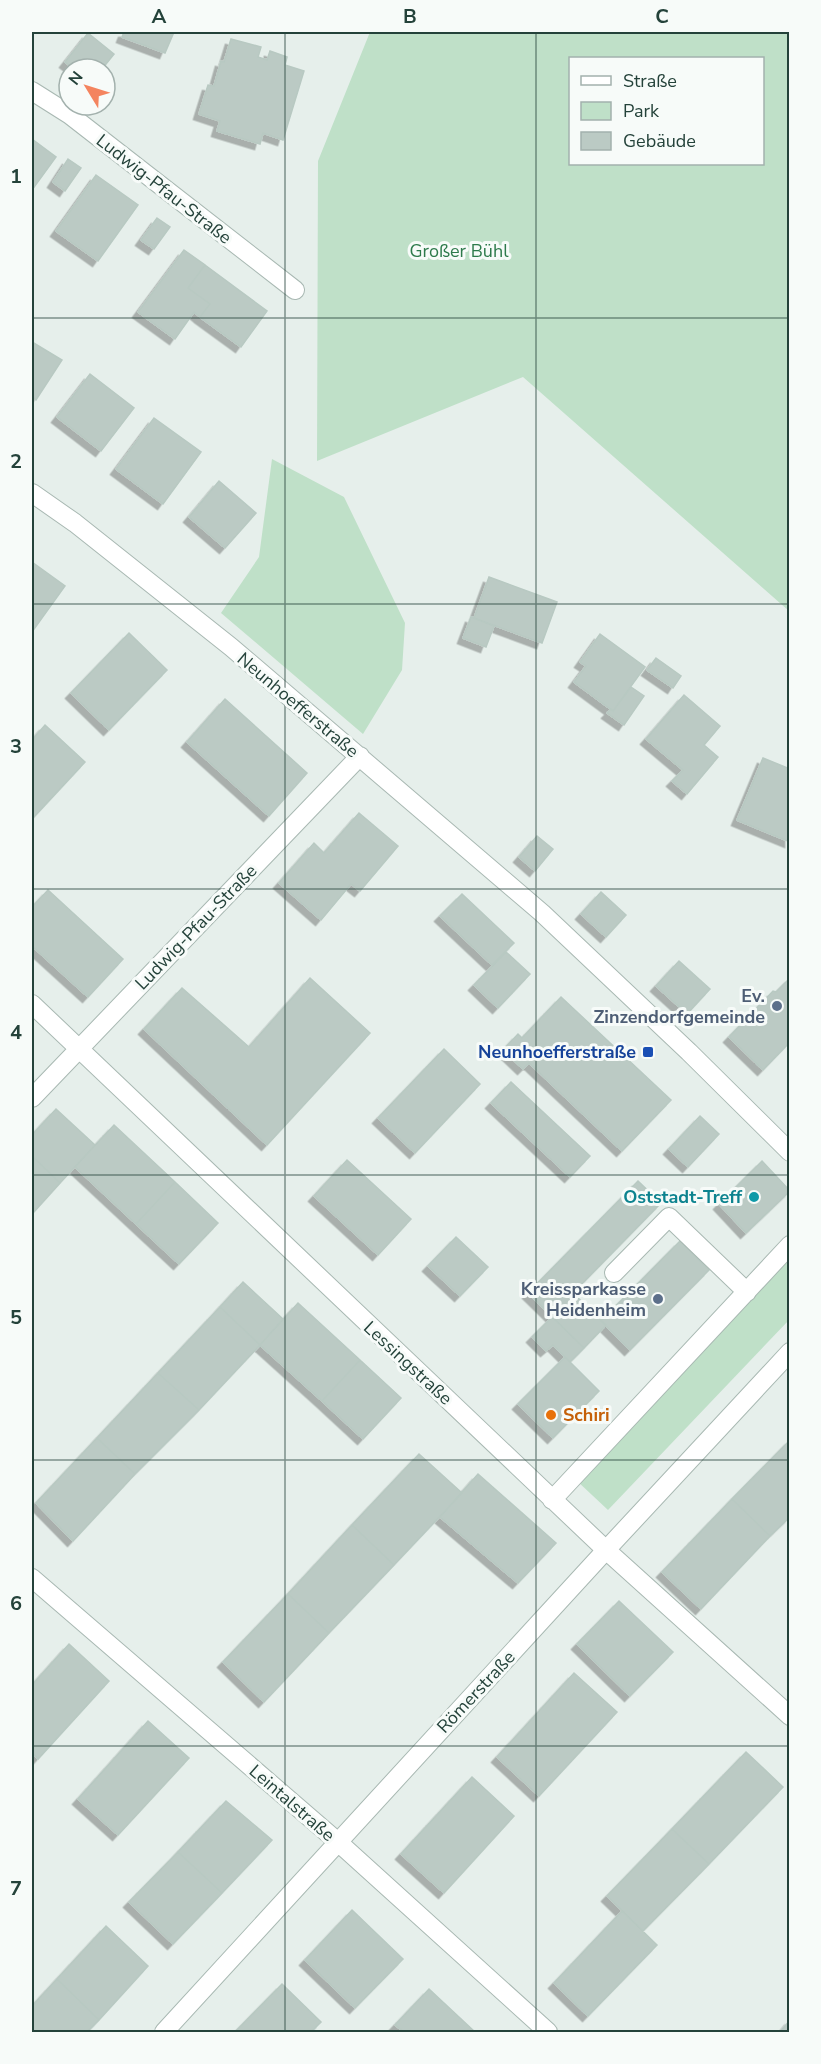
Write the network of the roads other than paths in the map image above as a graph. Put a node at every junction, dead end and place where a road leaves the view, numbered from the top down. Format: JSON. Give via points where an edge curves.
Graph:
{"nodes":[{"id":1,"x":32,"y":91,"type":"edge"},
{"id":2,"x":295,"y":290,"type":"dead end"},
{"id":3,"x":32,"y":493,"type":"edge"},
{"id":4,"x":360,"y":756,"type":"junction"},
{"id":5,"x":32,"y":1005,"type":"edge"},
{"id":6,"x":78,"y":1050,"type":"junction"},
{"id":7,"x":32,"y":1098,"type":"edge"},
{"id":8,"x":789,"y":1152,"type":"edge"},
{"id":9,"x":789,"y":1245,"type":"edge"},
{"id":10,"x":614,"y":1273,"type":"dead end"},
{"id":11,"x":747,"y":1292,"type":"junction"},
{"id":12,"x":789,"y":1353,"type":"edge"},
{"id":13,"x":552,"y":1500,"type":"junction"},
{"id":14,"x":606,"y":1550,"type":"junction"},
{"id":15,"x":32,"y":1578,"type":"edge"},
{"id":16,"x":789,"y":1716,"type":"edge"},
{"id":17,"x":338,"y":1842,"type":"junction"},
{"id":18,"x":164,"y":2032,"type":"edge"},
{"id":19,"x":548,"y":2032,"type":"edge"}],
"edges":[{"from":1,"to":2,"type":"street","name":"Ludwig-Pfau-Straße","via":[[70,115]]},
{"from":3,"to":4,"type":"street","name":"Neunhoefferstraße","via":[[75,523]]},
{"from":4,"to":6,"type":"street","name":"Ludwig-Pfau-Straße"},
{"from":4,"to":8,"type":"street","name":"Neunhoefferstraße","via":[[542,914]]},
{"from":5,"to":6,"type":"street","name":"Lessingstraße"},
{"from":6,"to":7,"type":"street","name":"Ludwig-Pfau-Straße"},
{"from":6,"to":13,"type":"street","name":"Lessingstraße"},
{"from":9,"to":11,"type":"street"},
{"from":10,"to":11,"type":"street","via":[[669,1217]]},
{"from":11,"to":13,"type":"street"},
{"from":12,"to":14,"type":"street","name":"Römerstraße"},
{"from":13,"to":14,"type":"street","name":"Lessingstraße"},
{"from":14,"to":16,"type":"street","name":"Lessingstraße"},
{"from":14,"to":17,"type":"street","name":"Römerstraße"},
{"from":15,"to":17,"type":"street","name":"Leintalstraße"},
{"from":17,"to":18,"type":"street","name":"Römerstraße"},
{"from":17,"to":19,"type":"street","name":"Leintalstraße"}]}
